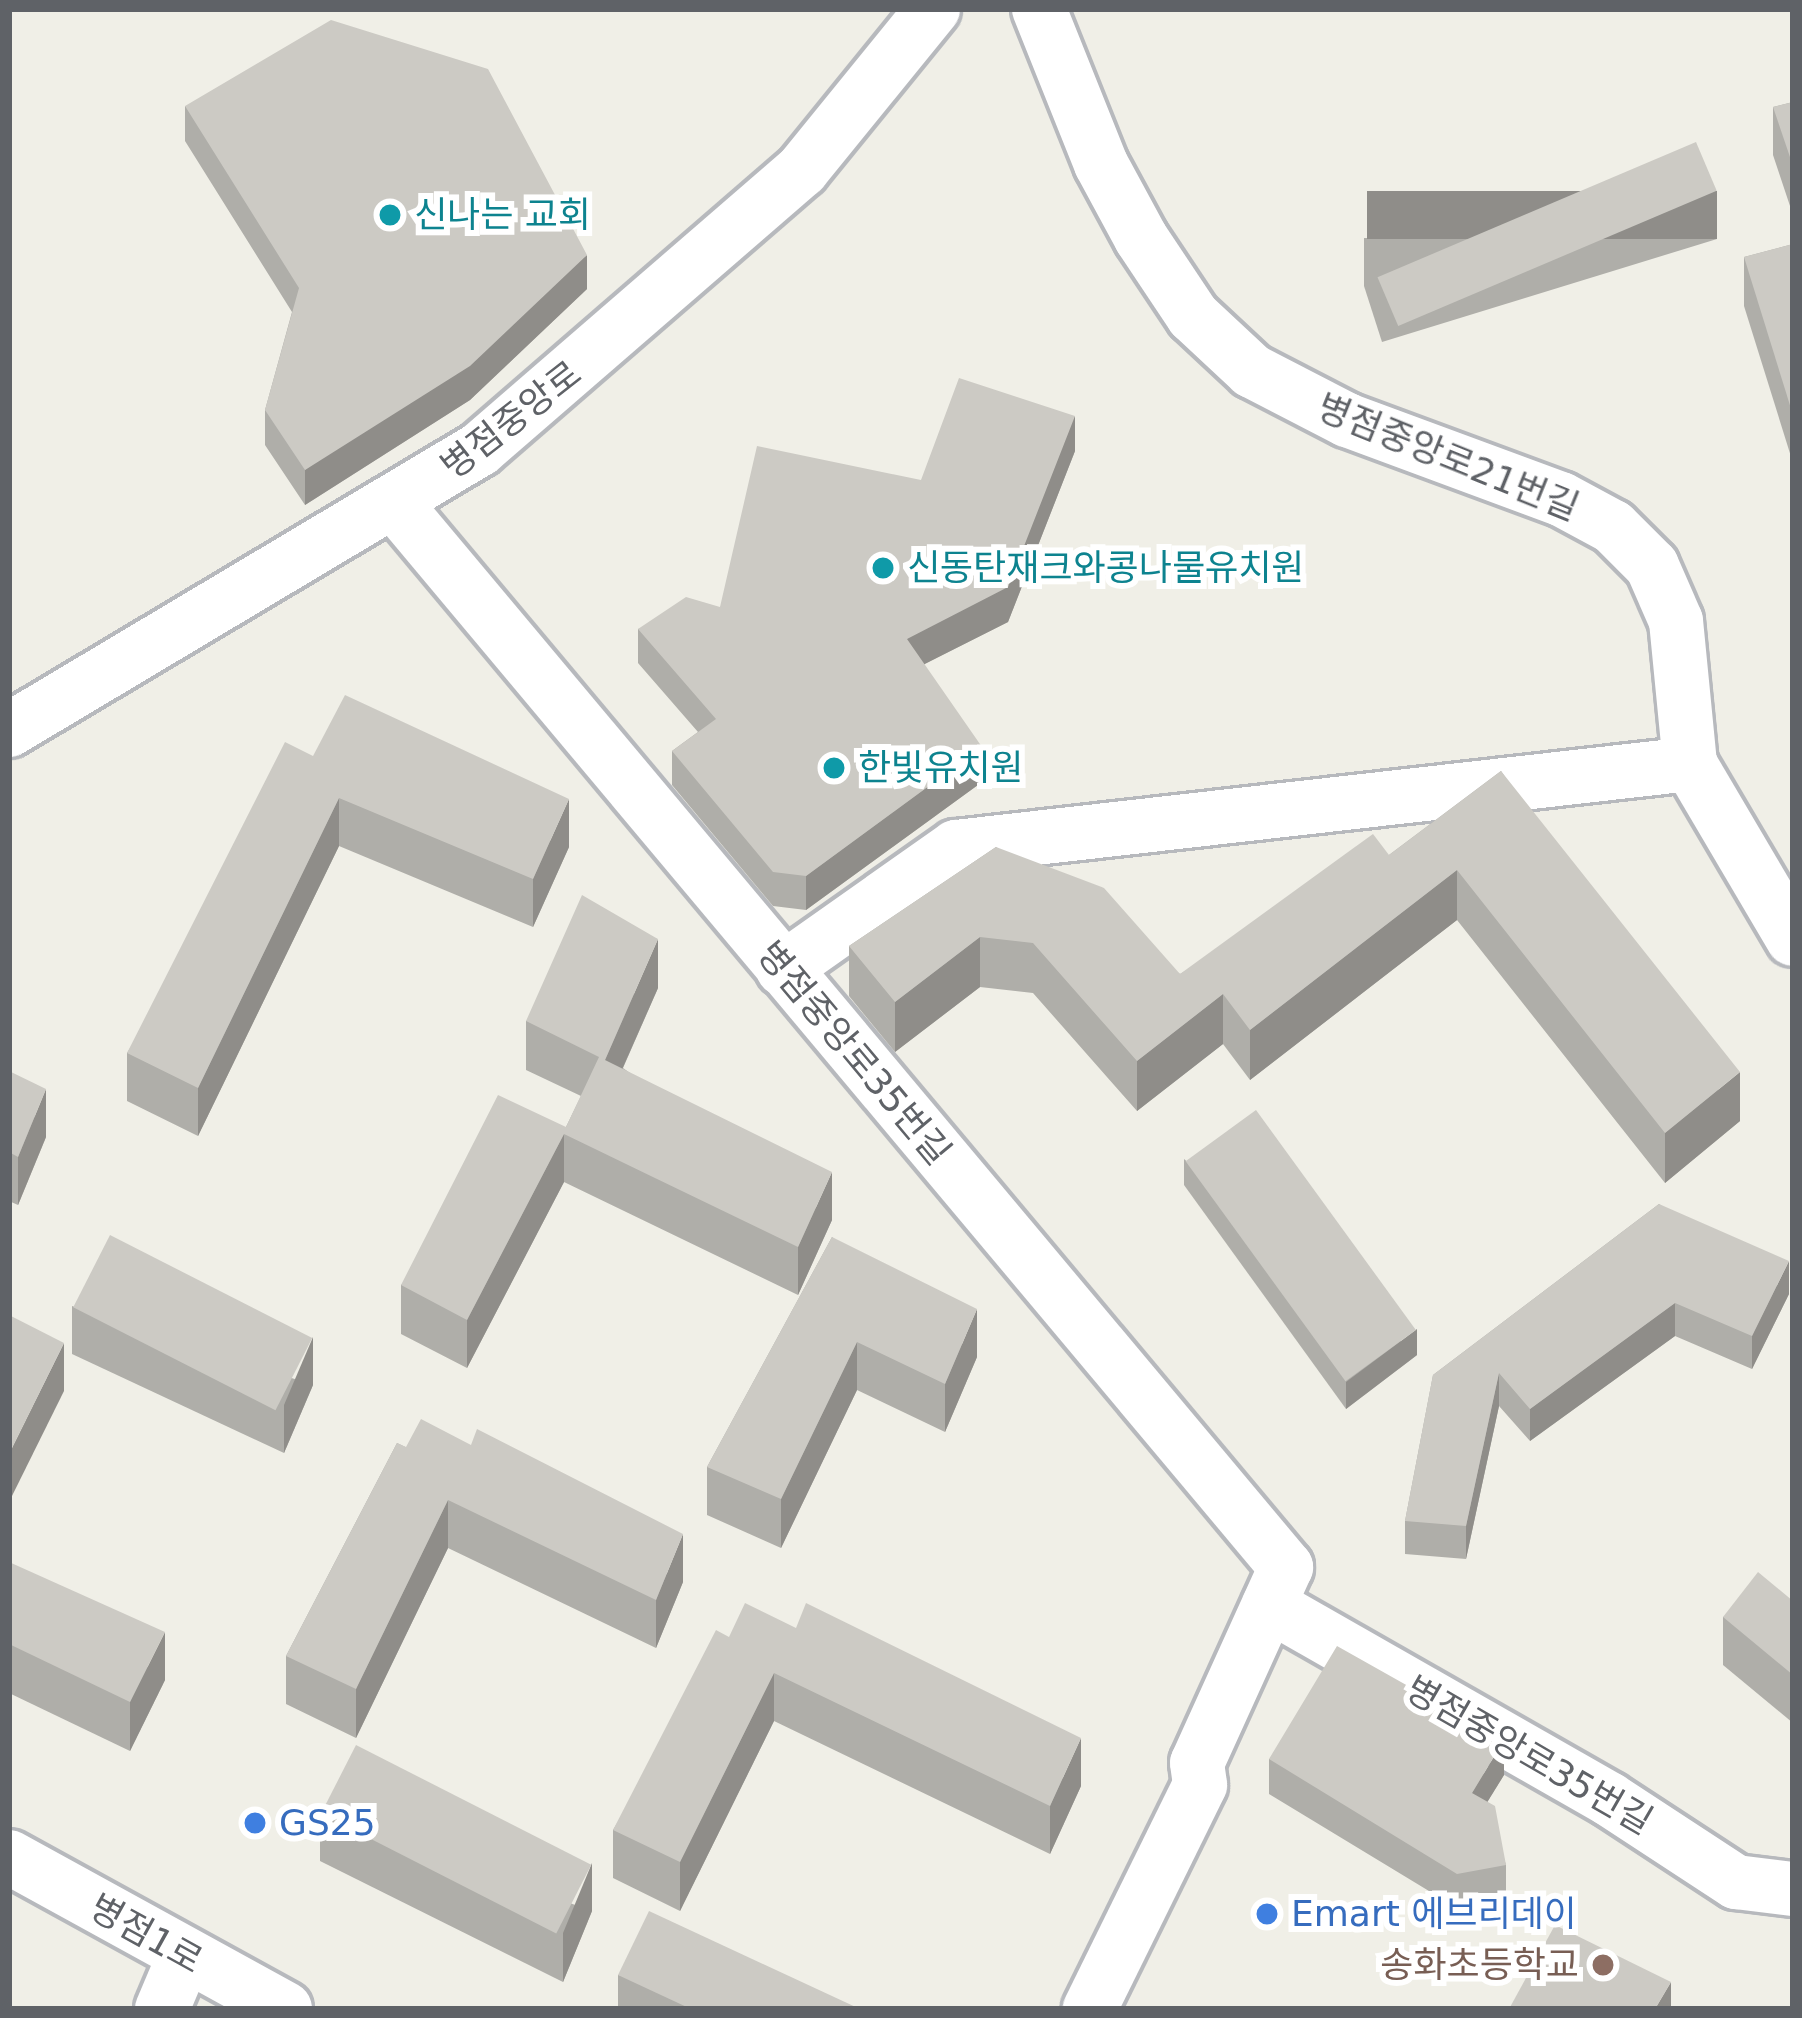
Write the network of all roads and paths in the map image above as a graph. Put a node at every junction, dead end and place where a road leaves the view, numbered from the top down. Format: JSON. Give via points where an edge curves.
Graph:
{"nodes":[{"id":1,"x":933,"y":9,"type":"edge"},
{"id":2,"x":1039,"y":9,"type":"edge"},
{"id":3,"x":396,"y":505,"type":"junction"},
{"id":4,"x":9,"y":730,"type":"edge"},
{"id":5,"x":1690,"y":764,"type":"junction"},
{"id":6,"x":1793,"y":939,"type":"edge"},
{"id":7,"x":783,"y":969,"type":"junction"},
{"id":8,"x":1269,"y":1605,"type":"junction"},
{"id":9,"x":9,"y":1857,"type":"edge"},
{"id":10,"x":1793,"y":1889,"type":"edge"},
{"id":11,"x":184,"y":1957,"type":"junction"},
{"id":12,"x":162,"y":2009,"type":"edge"},
{"id":13,"x":285,"y":2009,"type":"edge"},
{"id":14,"x":1090,"y":2009,"type":"edge"}],
"edges":[{"from":1,"to":3,"type":"street","name":"병점중앙로","via":[[802,170],[627,329]]},
{"from":2,"to":5,"type":"street","name":"병점중앙로21번길","via":[[1101,164],[1141,238],[1193,316],[1252,371],[1347,420],[1562,500],[1612,527],[1652,566],[1676,621]]},
{"from":3,"to":4,"type":"street","name":"병점중앙로"},
{"from":3,"to":7,"type":"street","name":"병점중앙로35번길"},
{"from":5,"to":6,"type":"street","name":"병점중앙로21번길"},
{"from":5,"to":7,"type":"street","via":[[956,847]]},
{"from":7,"to":8,"type":"street","name":"병점중앙로35번길","via":[[1286,1567]]},
{"from":8,"to":10,"type":"street","name":"병점중앙로35번길","via":[[1609,1798],[1736,1882]]},
{"from":8,"to":14,"type":"street","name":"병점중앙로35번길","via":[[1197,1763],[1200,1785]]},
{"from":9,"to":11,"type":"street","name":"병점1로"},
{"from":11,"to":12,"type":"street"},
{"from":11,"to":13,"type":"street","name":"병점1로"}]}
